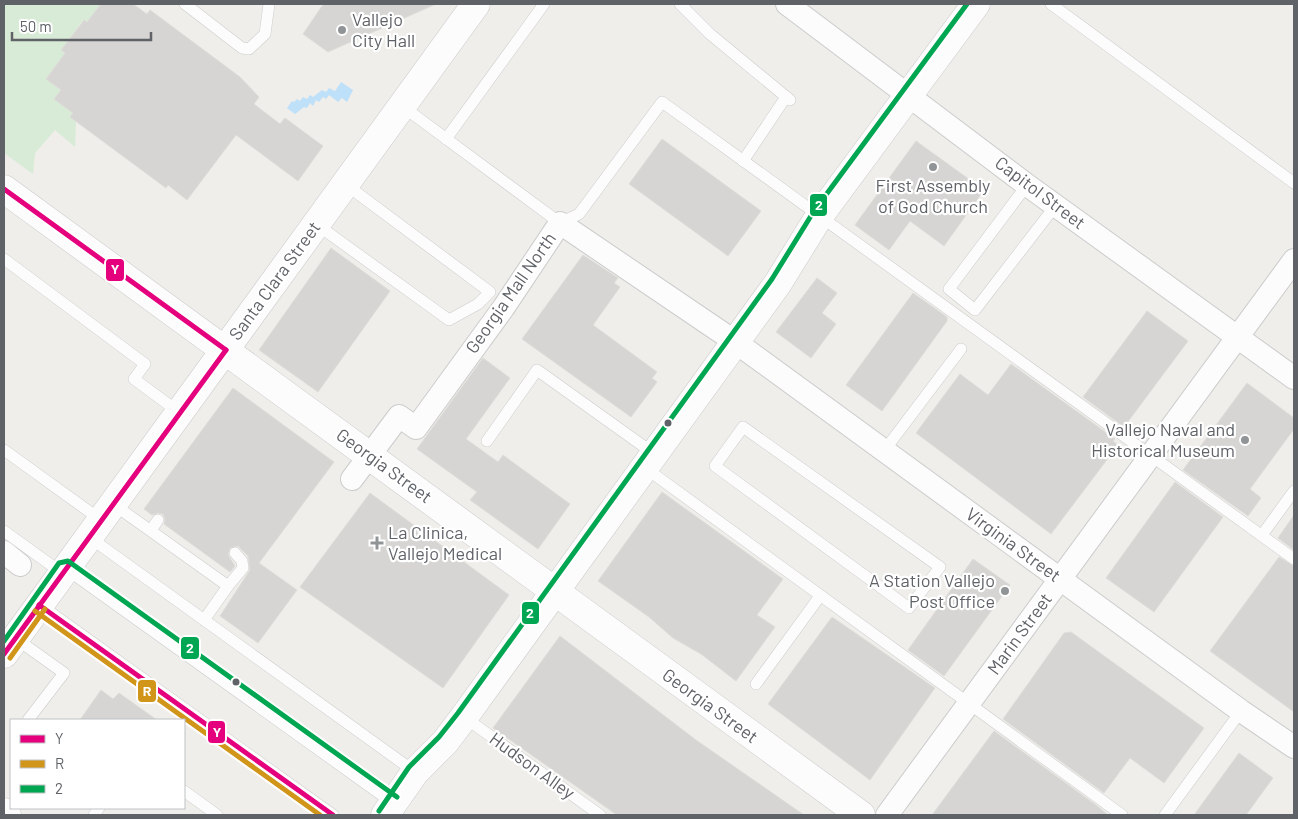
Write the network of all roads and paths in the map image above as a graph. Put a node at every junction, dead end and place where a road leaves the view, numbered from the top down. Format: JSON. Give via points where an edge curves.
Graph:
{"nodes":[{"id":1,"x":185,"y":4,"type":"edge"},
{"id":2,"x":269,"y":4,"type":"edge"},
{"id":3,"x":476,"y":4,"type":"edge"},
{"id":4,"x":544,"y":4,"type":"edge"},
{"id":5,"x":680,"y":4,"type":"edge"},
{"id":6,"x":787,"y":4,"type":"edge"},
{"id":7,"x":976,"y":4,"type":"edge"},
{"id":8,"x":1051,"y":4,"type":"edge"},
{"id":9,"x":909,"y":93,"type":"junction"},
{"id":10,"x":402,"y":106,"type":"junction"},
{"id":11,"x":446,"y":139,"type":"junction"},
{"id":12,"x":743,"y":161,"type":"junction"},
{"id":13,"x":1294,"y":183,"type":"edge"},
{"id":14,"x":345,"y":184,"type":"junction"},
{"id":15,"x":1027,"y":184,"type":"junction"},
{"id":16,"x":4,"y":189,"type":"edge"},
{"id":17,"x":1056,"y":205,"type":"junction"},
{"id":18,"x":820,"y":215,"type":"junction"},
{"id":19,"x":560,"y":223,"type":"junction"},
{"id":20,"x":316,"y":224,"type":"junction"},
{"id":21,"x":4,"y":259,"type":"edge"},
{"id":22,"x":1294,"y":260,"type":"edge"},
{"id":23,"x":1238,"y":338,"type":"junction"},
{"id":24,"x":734,"y":342,"type":"junction"},
{"id":25,"x":961,"y":349,"type":"dead end"},
{"id":26,"x":226,"y":350,"type":"junction"},
{"id":27,"x":1294,"y":378,"type":"edge"},
{"id":28,"x":180,"y":413,"type":"junction"},
{"id":29,"x":487,"y":440,"type":"dead end"},
{"id":30,"x":4,"y":450,"type":"edge"},
{"id":31,"x":884,"y":451,"type":"junction"},
{"id":32,"x":369,"y":455,"type":"junction"},
{"id":33,"x":1152,"y":455,"type":"junction"},
{"id":34,"x":649,"y":460,"type":"junction"},
{"id":35,"x":352,"y":479,"type":"dead end"},
{"id":36,"x":827,"y":485,"type":"joint"},
{"id":37,"x":1294,"y":491,"type":"edge"},
{"id":38,"x":101,"y":520,"type":"junction"},
{"id":39,"x":158,"y":520,"type":"dead end"},
{"id":40,"x":150,"y":530,"type":"junction"},
{"id":41,"x":4,"y":531,"type":"edge"},
{"id":42,"x":1262,"y":535,"type":"junction"},
{"id":43,"x":235,"y":553,"type":"dead end"},
{"id":44,"x":1294,"y":558,"type":"edge"},
{"id":45,"x":64,"y":571,"type":"junction"},
{"id":46,"x":1060,"y":579,"type":"junction"},
{"id":47,"x":228,"y":586,"type":"junction"},
{"id":48,"x":554,"y":591,"type":"junction"},
{"id":49,"x":820,"y":596,"type":"junction"},
{"id":50,"x":39,"y":604,"type":"junction"},
{"id":51,"x":204,"y":620,"type":"junction"},
{"id":52,"x":10,"y":646,"type":"edge"},
{"id":53,"x":756,"y":684,"type":"dead end"},
{"id":54,"x":970,"y":704,"type":"junction"},
{"id":55,"x":1241,"y":711,"type":"junction"},
{"id":56,"x":464,"y":716,"type":"junction"},
{"id":57,"x":29,"y":719,"type":"edge"},
{"id":58,"x":1294,"y":747,"type":"edge"},
{"id":59,"x":415,"y":772,"type":"junction"},
{"id":60,"x":185,"y":792,"type":"edge"},
{"id":61,"x":389,"y":809,"type":"edge"},
{"id":62,"x":4,"y":812,"type":"edge"},
{"id":63,"x":7,"y":815,"type":"edge"},
{"id":64,"x":217,"y":815,"type":"edge"},
{"id":65,"x":333,"y":815,"type":"edge"},
{"id":66,"x":600,"y":815,"type":"edge"},
{"id":67,"x":861,"y":815,"type":"edge"},
{"id":68,"x":887,"y":815,"type":"edge"},
{"id":69,"x":1122,"y":815,"type":"edge"},
{"id":70,"x":1165,"y":815,"type":"edge"}],
"edges":[{"from":1,"to":2,"type":"lane","via":[[242,48],[249,49],[265,34]]},
{"from":3,"to":10,"type":"main road","name":"Santa Clara Street"},
{"from":4,"to":11,"type":"lane"},
{"from":5,"to":12,"type":"lane","via":[[710,34],[788,99]]},
{"from":6,"to":9,"type":"street","name":"Capitol Street"},
{"from":7,"to":9,"type":"main road"},
{"from":8,"to":13,"type":"lane"},
{"from":9,"to":15,"type":"street","name":"Capitol Street"},
{"from":9,"to":18,"type":"main road"},
{"from":10,"to":11,"type":"lane"},
{"from":10,"to":14,"type":"main road","name":"Santa Clara Street"},
{"from":11,"to":19,"type":"lane"},
{"from":12,"to":18,"type":"lane"},
{"from":12,"to":19,"type":"lane","via":[[662,102],[579,214]]},
{"from":14,"to":20,"type":"main road","name":"Santa Clara Street"},
{"from":14,"to":20,"type":"lane","via":[[490,292],[478,304],[449,320]]},
{"from":15,"to":17,"type":"street","name":"Capitol Street"},
{"from":15,"to":17,"type":"lane","via":[[949,289],[976,310]]},
{"from":16,"to":26,"type":"main road","name":"Georgia Street"},
{"from":17,"to":23,"type":"street","name":"Capitol Street"},
{"from":18,"to":24,"type":"main road","via":[[778,283]]},
{"from":18,"to":33,"type":"lane"},
{"from":19,"to":24,"type":"street","name":"Georgia Mall North"},
{"from":19,"to":32,"type":"street","name":"Georgia Mall North","via":[[504,308],[416,428],[399,416]]},
{"from":20,"to":26,"type":"main road","name":"Santa Clara Street"},
{"from":21,"to":28,"type":"lane","via":[[145,364],[134,379]]},
{"from":22,"to":23,"type":"street","name":"Marin Street"},
{"from":23,"to":27,"type":"street","name":"Capitol Street"},
{"from":23,"to":33,"type":"street","name":"Marin Street"},
{"from":24,"to":31,"type":"street","name":"Virginia Street"},
{"from":24,"to":34,"type":"main road"},
{"from":25,"to":31,"type":"lane"},
{"from":26,"to":28,"type":"main road","name":"Santa Clara Street"},
{"from":26,"to":32,"type":"main road","name":"Georgia Street"},
{"from":28,"to":38,"type":"main road","name":"Santa Clara Street"},
{"from":29,"to":34,"type":"lane","via":[[536,370]]},
{"from":30,"to":38,"type":"lane"},
{"from":31,"to":46,"type":"street","name":"Virginia Street"},
{"from":32,"to":35,"type":"street"},
{"from":32,"to":48,"type":"main road","name":"Georgia Street"},
{"from":33,"to":42,"type":"lane"},
{"from":33,"to":46,"type":"street","name":"Marin Street"},
{"from":34,"to":48,"type":"main road"},
{"from":34,"to":49,"type":"lane"},
{"from":36,"to":36,"type":"lane","via":[[743,427],[715,466],[909,608],[940,567]]},
{"from":37,"to":42,"type":"lane"},
{"from":38,"to":40,"type":"lane"},
{"from":38,"to":45,"type":"main road","name":"Santa Clara Street"},
{"from":38,"to":51,"type":"lane"},
{"from":39,"to":40,"type":"lane"},
{"from":40,"to":47,"type":"lane"},
{"from":41,"to":45,"type":"lane"},
{"from":42,"to":44,"type":"lane"},
{"from":43,"to":47,"type":"lane","via":[[243,568]]},
{"from":45,"to":50,"type":"main road","name":"Santa Clara Street"},
{"from":45,"to":61,"type":"lane"},
{"from":46,"to":54,"type":"street","name":"Marin Street"},
{"from":46,"to":55,"type":"street","name":"Virginia Street"},
{"from":47,"to":51,"type":"lane"},
{"from":48,"to":56,"type":"main road"},
{"from":48,"to":67,"type":"main road","name":"Georgia Street"},
{"from":49,"to":53,"type":"lane"},
{"from":49,"to":54,"type":"lane"},
{"from":50,"to":52,"type":"main road","name":"Santa Clara Street"},
{"from":50,"to":65,"type":"lane"},
{"from":51,"to":59,"type":"lane"},
{"from":52,"to":57,"type":"lane","via":[[64,673]]},
{"from":54,"to":68,"type":"street","name":"Marin Street"},
{"from":54,"to":69,"type":"lane"},
{"from":55,"to":58,"type":"street","name":"Virginia Street"},
{"from":55,"to":70,"type":"lane"},
{"from":56,"to":59,"type":"main road","via":[[445,742]]},
{"from":56,"to":66,"type":"lane","name":"Hudson Alley"},
{"from":59,"to":61,"type":"main road"},
{"from":60,"to":64,"type":"lane"},
{"from":62,"to":63,"type":"main road"}]}
